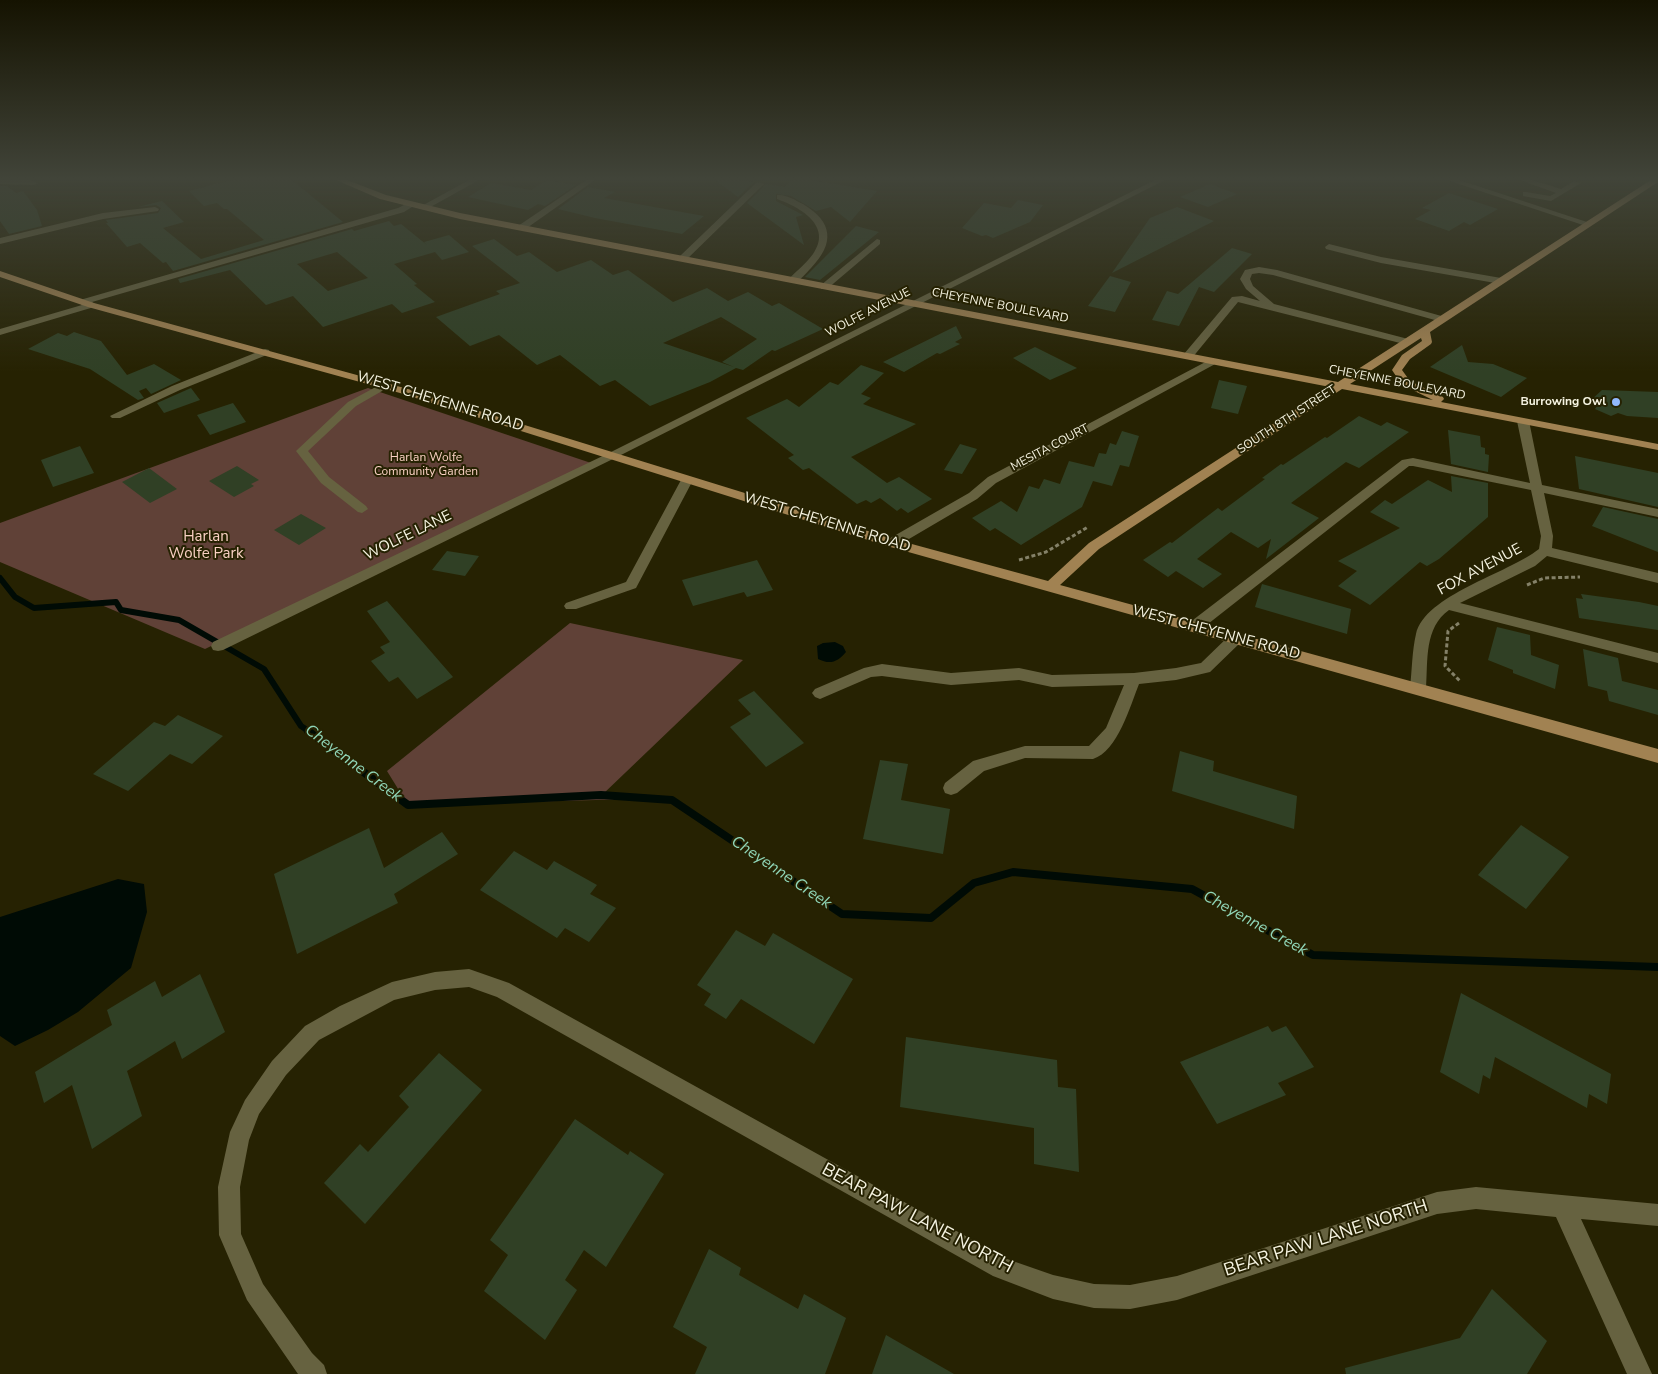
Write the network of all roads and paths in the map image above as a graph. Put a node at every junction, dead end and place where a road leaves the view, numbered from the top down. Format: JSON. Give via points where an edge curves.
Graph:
{"nodes":[{"id":1,"x":286,"y":244,"type":"edge"},
{"id":2,"x":605,"y":244,"type":"edge"},
{"id":3,"x":697,"y":244,"type":"edge"},
{"id":4,"x":823,"y":244,"type":"edge"},
{"id":5,"x":875,"y":244,"type":"edge"},
{"id":6,"x":1033,"y":244,"type":"edge"},
{"id":7,"x":1557,"y":244,"type":"edge"},
{"id":8,"x":1329,"y":247,"type":"dead end"},
{"id":9,"x":682,"y":259,"type":"junction"},
{"id":10,"x":0,"y":274,"type":"edge"},
{"id":11,"x":793,"y":280,"type":"junction"},
{"id":12,"x":1501,"y":281,"type":"junction"},
{"id":13,"x":824,"y":287,"type":"junction"},
{"id":14,"x":87,"y":303,"type":"junction"},
{"id":15,"x":914,"y":304,"type":"junction"},
{"id":16,"x":1275,"y":307,"type":"junction"},
{"id":17,"x":1442,"y":319,"type":"junction"},
{"id":18,"x":1425,"y":331,"type":"junction"},
{"id":19,"x":0,"y":332,"type":"edge"},
{"id":20,"x":1408,"y":342,"type":"junction"},
{"id":21,"x":265,"y":352,"type":"junction"},
{"id":22,"x":1188,"y":356,"type":"junction"},
{"id":23,"x":1213,"y":361,"type":"junction"},
{"id":24,"x":385,"y":385,"type":"junction"},
{"id":25,"x":1340,"y":386,"type":"junction"},
{"id":26,"x":1466,"y":410,"type":"junction"},
{"id":27,"x":116,"y":416,"type":"dead end"},
{"id":28,"x":1523,"y":421,"type":"junction"},
{"id":29,"x":1658,"y":447,"type":"edge"},
{"id":30,"x":613,"y":455,"type":"junction"},
{"id":31,"x":687,"y":480,"type":"junction"},
{"id":32,"x":1537,"y":488,"type":"junction"},
{"id":33,"x":362,"y":509,"type":"dead end"},
{"id":34,"x":1658,"y":513,"type":"edge"},
{"id":35,"x":892,"y":543,"type":"junction"},
{"id":36,"x":1545,"y":551,"type":"junction"},
{"id":37,"x":1658,"y":578,"type":"edge"},
{"id":38,"x":1050,"y":587,"type":"junction"},
{"id":39,"x":1447,"y":605,"type":"junction"},
{"id":40,"x":571,"y":606,"type":"dead end"},
{"id":41,"x":1194,"y":627,"type":"junction"},
{"id":42,"x":1236,"y":638,"type":"junction"},
{"id":43,"x":218,"y":646,"type":"dead end"},
{"id":44,"x":1658,"y":658,"type":"edge"},
{"id":45,"x":1134,"y":679,"type":"junction"},
{"id":46,"x":1418,"y":688,"type":"junction"},
{"id":47,"x":820,"y":693,"type":"dead end"},
{"id":48,"x":1658,"y":756,"type":"edge"},
{"id":49,"x":951,"y":788,"type":"dead end"},
{"id":50,"x":1563,"y":1206,"type":"junction"},
{"id":51,"x":1658,"y":1215,"type":"edge"},
{"id":52,"x":315,"y":1374,"type":"edge"},
{"id":53,"x":1640,"y":1374,"type":"edge"}],
"edges":[{"from":1,"to":14,"type":"street"},
{"from":2,"to":9,"type":"main road","name":"CHEYENNE BOULEVARD"},
{"from":3,"to":9,"type":"street"},
{"from":4,"to":11,"type":"street"},
{"from":5,"to":13,"type":"street"},
{"from":6,"to":15,"type":"street","name":"WOLFE AVENUE"},
{"from":7,"to":12,"type":"main road","name":"SOUTH 8TH STREET"},
{"from":8,"to":12,"type":"street","via":[[1381,260]]},
{"from":9,"to":11,"type":"main road","name":"CHEYENNE BOULEVARD"},
{"from":10,"to":14,"type":"main road","name":"WEST CHEYENNE ROAD"},
{"from":11,"to":13,"type":"main road","name":"CHEYENNE BOULEVARD"},
{"from":12,"to":17,"type":"main road","name":"SOUTH 8TH STREET"},
{"from":13,"to":15,"type":"main road","name":"CHEYENNE BOULEVARD"},
{"from":14,"to":19,"type":"street"},
{"from":14,"to":21,"type":"main road","name":"WEST CHEYENNE ROAD"},
{"from":15,"to":22,"type":"main road","name":"CHEYENNE BOULEVARD"},
{"from":15,"to":30,"type":"street","name":"WOLFE AVENUE"},
{"from":16,"to":17,"type":"street","via":[[1249,287],[1248,272],[1274,272]]},
{"from":16,"to":20,"type":"street"},
{"from":16,"to":22,"type":"street","via":[[1235,299]]},
{"from":17,"to":18,"type":"main road","name":"SOUTH 8TH STREET"},
{"from":18,"to":20,"type":"main road","name":"SOUTH 8TH STREET"},
{"from":18,"to":26,"type":"main road","via":[[1427,342],[1406,357],[1397,370],[1406,383]]},
{"from":20,"to":25,"type":"main road","name":"SOUTH 8TH STREET"},
{"from":21,"to":24,"type":"main road","name":"WEST CHEYENNE ROAD"},
{"from":21,"to":27,"type":"street"},
{"from":22,"to":23,"type":"main road","name":"CHEYENNE BOULEVARD"},
{"from":23,"to":25,"type":"main road","name":"CHEYENNE BOULEVARD"},
{"from":23,"to":35,"type":"street","name":"MESITA COURT","via":[[992,480],[973,496]]},
{"from":24,"to":30,"type":"main road","name":"WEST CHEYENNE ROAD"},
{"from":24,"to":33,"type":"street","via":[[352,404],[302,451],[325,480]]},
{"from":25,"to":26,"type":"main road","name":"CHEYENNE BOULEVARD"},
{"from":25,"to":38,"type":"main road","name":"SOUTH 8TH STREET","via":[[1094,546]]},
{"from":26,"to":28,"type":"main road","name":"CHEYENNE BOULEVARD"},
{"from":28,"to":29,"type":"main road","name":"CHEYENNE BOULEVARD"},
{"from":28,"to":32,"type":"street","name":"FOX AVENUE"},
{"from":30,"to":31,"type":"main road","name":"WEST CHEYENNE ROAD"},
{"from":30,"to":43,"type":"street","name":"WOLFE LANE"},
{"from":31,"to":35,"type":"main road","name":"WEST CHEYENNE ROAD"},
{"from":31,"to":40,"type":"street","via":[[631,585]]},
{"from":32,"to":34,"type":"street"},
{"from":32,"to":36,"type":"street","name":"FOX AVENUE","via":[[1547,536]]},
{"from":32,"to":41,"type":"street","via":[[1406,463]]},
{"from":35,"to":38,"type":"main road","name":"WEST CHEYENNE ROAD"},
{"from":36,"to":37,"type":"street"},
{"from":36,"to":39,"type":"street","name":"FOX AVENUE","via":[[1530,563]]},
{"from":38,"to":41,"type":"main road","name":"WEST CHEYENNE ROAD"},
{"from":39,"to":44,"type":"street"},
{"from":39,"to":46,"type":"street","name":"FOX AVENUE","via":[[1435,613],[1422,633]]},
{"from":41,"to":42,"type":"main road","name":"WEST CHEYENNE ROAD"},
{"from":42,"to":45,"type":"street","via":[[1205,668]]},
{"from":42,"to":46,"type":"main road","name":"WEST CHEYENNE ROAD"},
{"from":45,"to":47,"type":"street","via":[[1052,681],[1019,674],[950,679],[882,670],[869,672]]},
{"from":45,"to":49,"type":"street","via":[[1112,732],[1093,753],[1025,752],[979,766]]},
{"from":46,"to":48,"type":"main road","name":"WEST CHEYENNE ROAD"},
{"from":50,"to":51,"type":"street","name":"BEAR PAW LANE NORTH"},
{"from":50,"to":52,"type":"street","name":"BEAR PAW LANE NORTH","via":[[1476,1198],[1437,1203],[1178,1288],[1130,1297],[1094,1296],[1053,1287],[1001,1268],[502,990],[469,978],[435,981],[392,991],[312,1033],[279,1068],[252,1107],[238,1140],[229,1187],[230,1235],[255,1292],[303,1362]]},
{"from":50,"to":53,"type":"street"}]}
